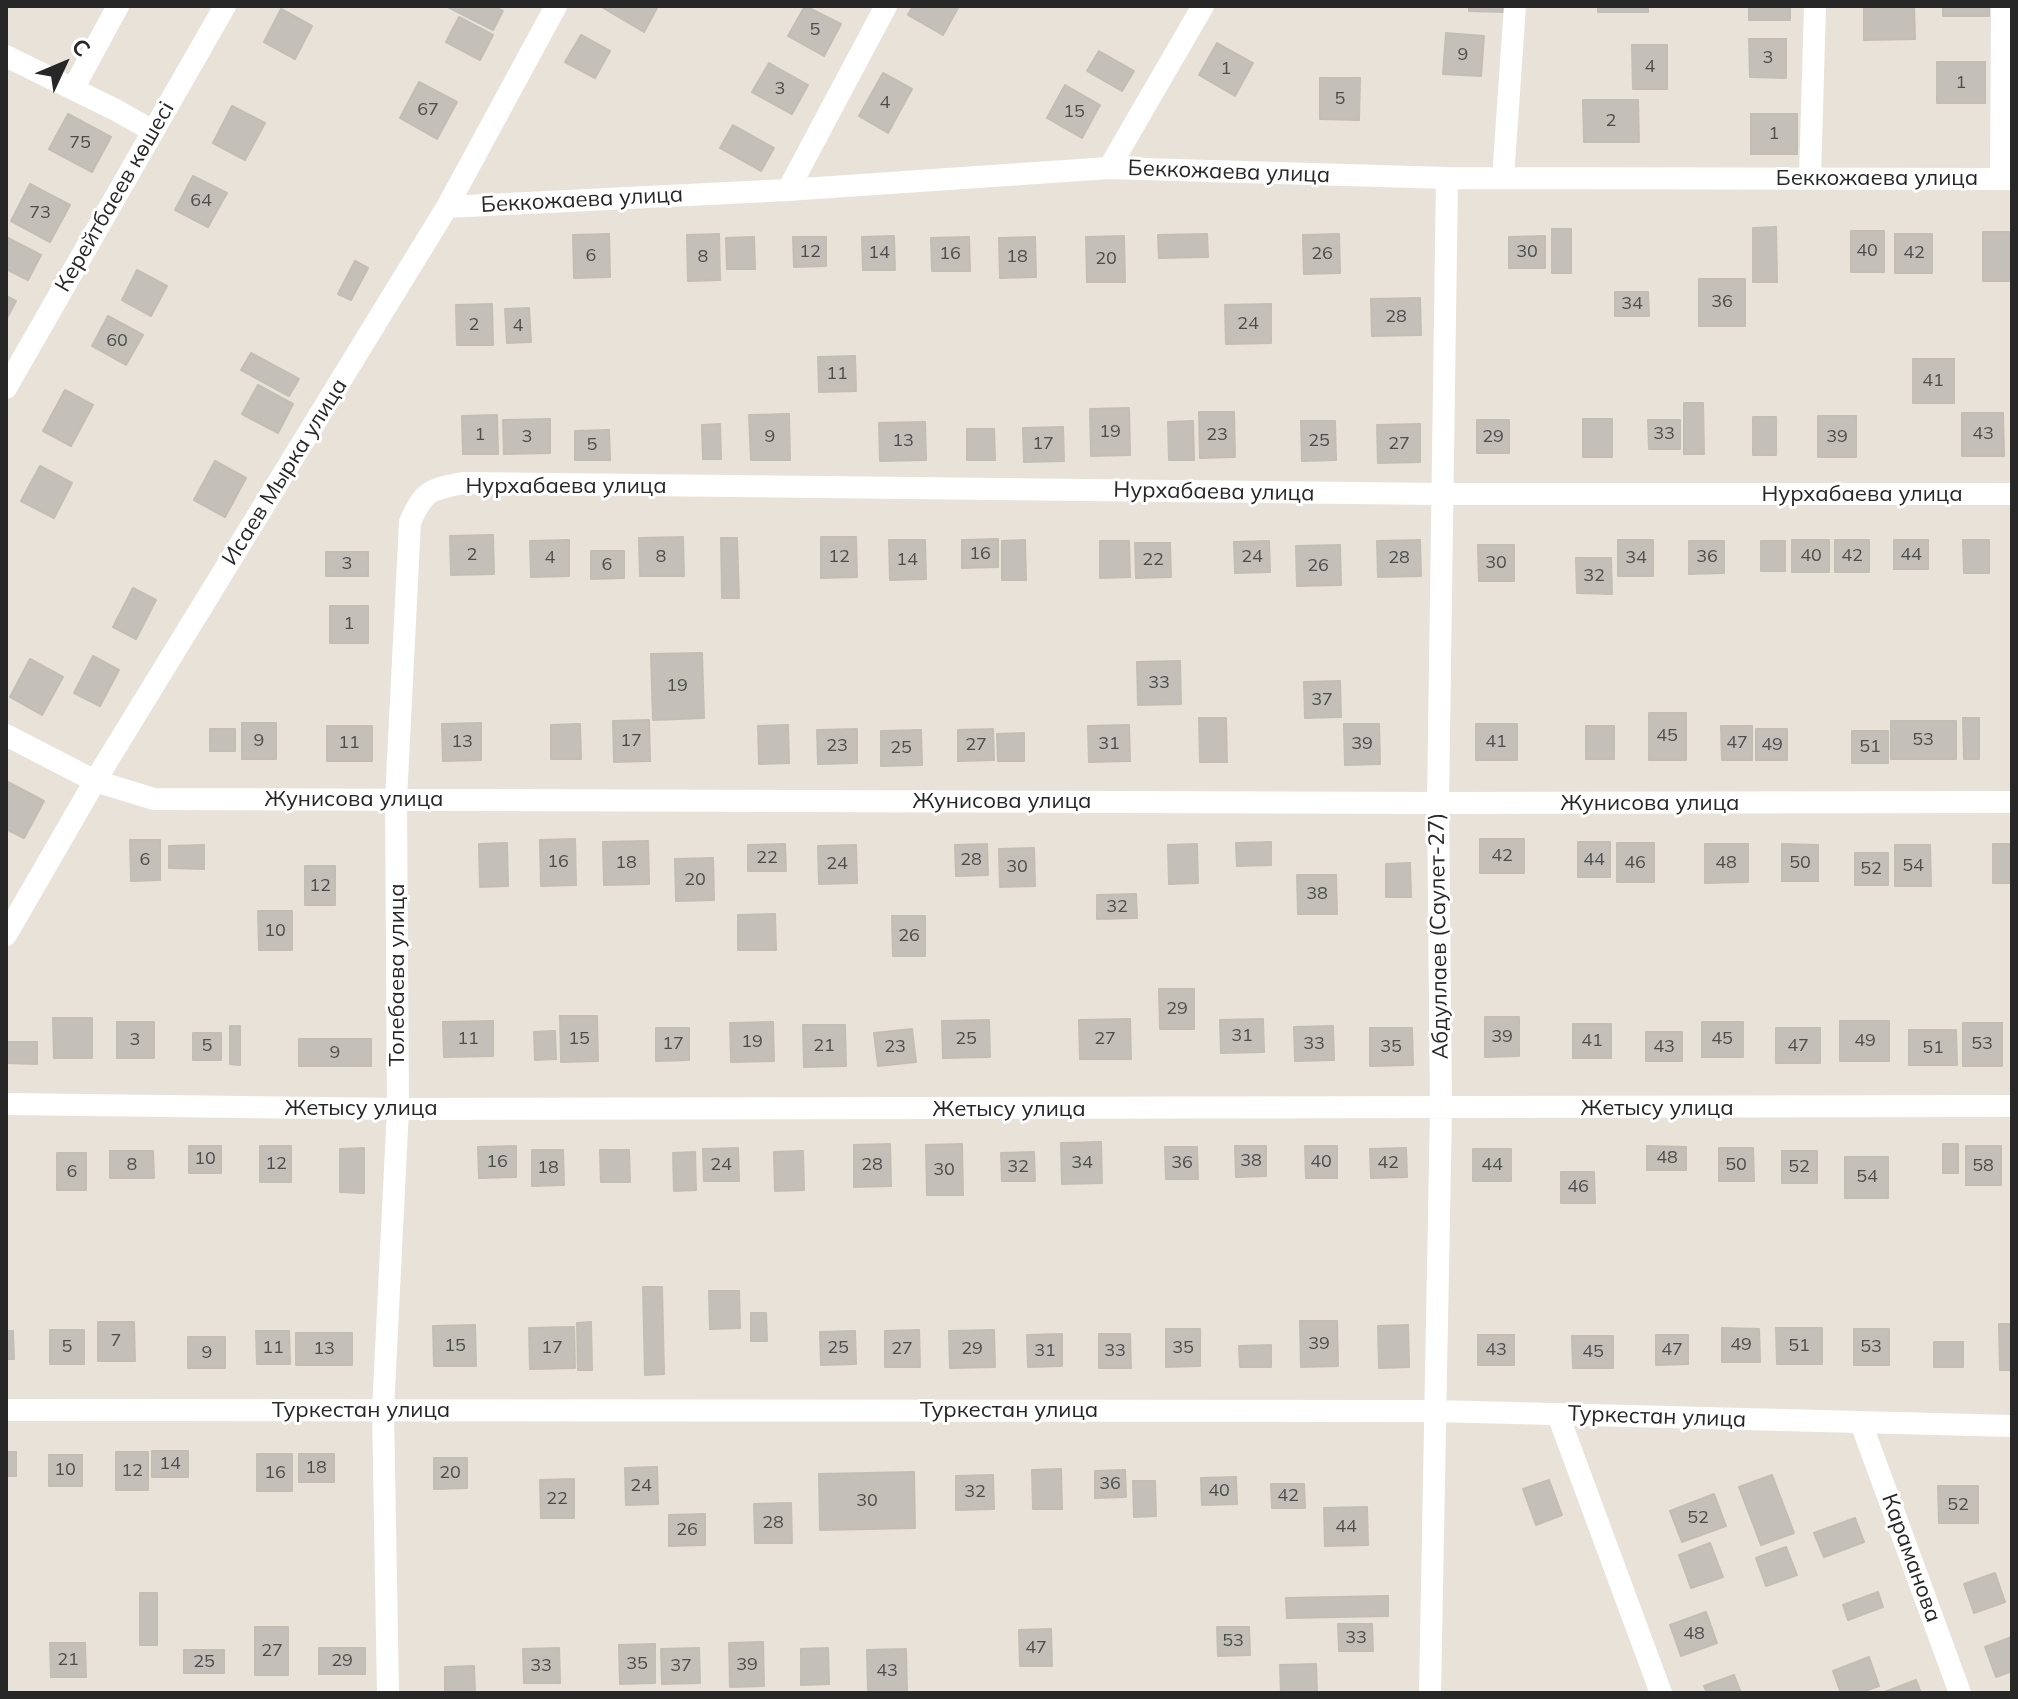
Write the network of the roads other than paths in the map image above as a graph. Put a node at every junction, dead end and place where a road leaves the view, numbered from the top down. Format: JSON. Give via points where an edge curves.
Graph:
{"nodes":[{"id":1,"x":118,"y":6,"type":"edge"},
{"id":2,"x":225,"y":6,"type":"edge"},
{"id":3,"x":556,"y":6,"type":"edge"},
{"id":4,"x":886,"y":6,"type":"edge"},
{"id":5,"x":1203,"y":6,"type":"edge"},
{"id":6,"x":1515,"y":6,"type":"edge"},
{"id":7,"x":1815,"y":6,"type":"edge"},
{"id":8,"x":2002,"y":6,"type":"edge"},
{"id":9,"x":6,"y":56,"type":"edge"},
{"id":10,"x":73,"y":89,"type":"junction"},
{"id":11,"x":153,"y":131,"type":"junction"},
{"id":12,"x":1109,"y":168,"type":"junction"},
{"id":13,"x":1447,"y":178,"type":"junction"},
{"id":14,"x":1503,"y":178,"type":"junction"},
{"id":15,"x":1810,"y":178,"type":"junction"},
{"id":16,"x":2007,"y":179,"type":"edge"},
{"id":17,"x":788,"y":190,"type":"junction"},
{"id":18,"x":447,"y":207,"type":"junction"},
{"id":19,"x":6,"y":388,"type":"edge"},
{"id":20,"x":1441,"y":494,"type":"junction"},
{"id":21,"x":2012,"y":494,"type":"edge"},
{"id":22,"x":420,"y":499,"type":"joint"},
{"id":23,"x":6,"y":735,"type":"edge"},
{"id":24,"x":95,"y":781,"type":"junction"},
{"id":25,"x":396,"y":799,"type":"junction"},
{"id":26,"x":2012,"y":802,"type":"edge"},
{"id":27,"x":1438,"y":803,"type":"junction"},
{"id":28,"x":6,"y":935,"type":"edge"},
{"id":29,"x":6,"y":1104,"type":"edge"},
{"id":30,"x":2012,"y":1106,"type":"edge"},
{"id":31,"x":398,"y":1109,"type":"junction"},
{"id":32,"x":1441,"y":1109,"type":"junction"},
{"id":33,"x":6,"y":1410,"type":"edge"},
{"id":34,"x":383,"y":1410,"type":"junction"},
{"id":35,"x":1436,"y":1411,"type":"junction"},
{"id":36,"x":1558,"y":1415,"type":"junction"},
{"id":37,"x":1861,"y":1423,"type":"junction"},
{"id":38,"x":2012,"y":1426,"type":"edge"},
{"id":39,"x":388,"y":1693,"type":"edge"},
{"id":40,"x":1430,"y":1693,"type":"edge"},
{"id":41,"x":1661,"y":1693,"type":"edge"},
{"id":42,"x":1960,"y":1693,"type":"edge"}],
"edges":[{"from":1,"to":10,"type":"street"},
{"from":2,"to":11,"type":"street","name":"Керейтбаеев көшесі"},
{"from":3,"to":18,"type":"street","name":"Исаев Мырка улица"},
{"from":4,"to":17,"type":"street"},
{"from":5,"to":12,"type":"street"},
{"from":6,"to":14,"type":"street"},
{"from":7,"to":15,"type":"street"},
{"from":8,"to":16,"type":"street"},
{"from":9,"to":10,"type":"street"},
{"from":10,"to":11,"type":"street"},
{"from":11,"to":19,"type":"street","name":"Керейтбаеев көшесі"},
{"from":12,"to":13,"type":"street","name":"Беккожаева улица"},
{"from":12,"to":17,"type":"street","name":"Беккожаева улица"},
{"from":13,"to":14,"type":"street","name":"Беккожаева улица"},
{"from":13,"to":20,"type":"street","name":"Абдуллаев (Саулет-27)"},
{"from":14,"to":15,"type":"street","name":"Беккожаева улица"},
{"from":15,"to":16,"type":"street","name":"Беккожаева улица"},
{"from":17,"to":18,"type":"street","name":"Беккожаева улица"},
{"from":18,"to":24,"type":"street","name":"Исаев Мырка улица"},
{"from":20,"to":21,"type":"street","name":"Нурхабаева улица"},
{"from":20,"to":22,"type":"street","name":"Нурхабаева улица","via":[[464,483],[438,488]]},
{"from":20,"to":27,"type":"street","name":"Абдуллаев (Саулет-27)"},
{"from":22,"to":25,"type":"street","name":"Толебаева улица","via":[[410,522]]},
{"from":23,"to":24,"type":"street","name":"Жунисова улица"},
{"from":24,"to":25,"type":"street","name":"Жунисова улица","via":[[154,799]]},
{"from":24,"to":28,"type":"street","name":"Исаев Мырка улица"},
{"from":25,"to":27,"type":"street","name":"Жунисова улица"},
{"from":25,"to":31,"type":"street","name":"Толебаева улица"},
{"from":26,"to":27,"type":"street","name":"Жунисова улица"},
{"from":27,"to":32,"type":"street","name":"Абдуллаев (Саулет-27)"},
{"from":29,"to":31,"type":"street","name":"Жетысу улица"},
{"from":30,"to":32,"type":"street","name":"Жетысу улица"},
{"from":31,"to":32,"type":"street","name":"Жетысу улица"},
{"from":31,"to":34,"type":"street","name":"Толебаева улица"},
{"from":32,"to":35,"type":"street","name":"Абдуллаев (Саулет-27)"},
{"from":33,"to":34,"type":"street","name":"Туркестан улица"},
{"from":34,"to":35,"type":"street","name":"Туркестан улица"},
{"from":34,"to":39,"type":"street","name":"Толебаева улица"},
{"from":35,"to":36,"type":"street","name":"Туркестан улица"},
{"from":35,"to":40,"type":"street","name":"Абдуллаев (Саулет-27)"},
{"from":36,"to":37,"type":"street","name":"Туркестан улица"},
{"from":36,"to":41,"type":"street"},
{"from":37,"to":38,"type":"street","name":"Туркестан улица"},
{"from":37,"to":42,"type":"street","name":"Караманова"}]}
